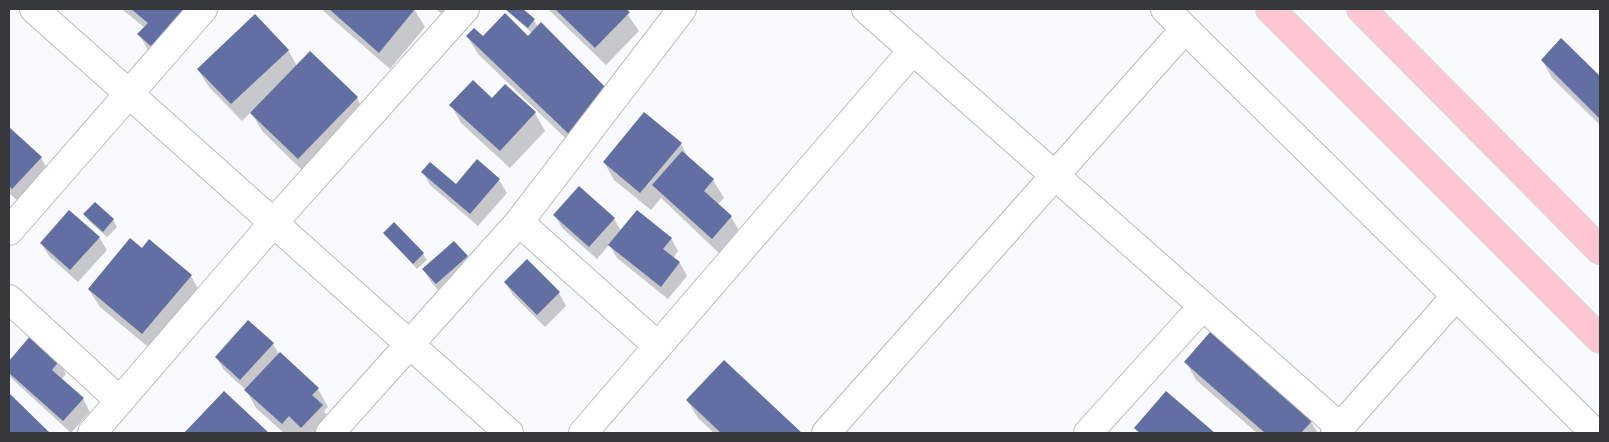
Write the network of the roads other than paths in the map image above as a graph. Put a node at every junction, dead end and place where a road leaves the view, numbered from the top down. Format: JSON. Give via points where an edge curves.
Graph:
{"nodes":[{"id":1,"x":34,"y":9,"type":"edge"},
{"id":2,"x":203,"y":9,"type":"edge"},
{"id":3,"x":465,"y":9,"type":"edge"},
{"id":4,"x":682,"y":9,"type":"edge"},
{"id":5,"x":866,"y":9,"type":"edge"},
{"id":6,"x":1165,"y":9,"type":"edge"},
{"id":7,"x":1270,"y":9,"type":"edge"},
{"id":8,"x":1361,"y":9,"type":"edge"},
{"id":9,"x":1185,"y":29,"type":"junction"},
{"id":10,"x":913,"y":50,"type":"junction"},
{"id":11,"x":129,"y":92,"type":"junction"},
{"id":12,"x":1055,"y":175,"type":"junction"},
{"id":13,"x":274,"y":222,"type":"junction"},
{"id":14,"x":519,"y":222,"type":"junction"},
{"id":15,"x":9,"y":231,"type":"edge"},
{"id":16,"x":1600,"y":250,"type":"edge"},
{"id":17,"x":1456,"y":296,"type":"junction"},
{"id":18,"x":9,"y":299,"type":"edge"},
{"id":19,"x":1203,"y":306,"type":"junction"},
{"id":20,"x":1600,"y":339,"type":"edge"},
{"id":21,"x":410,"y":344,"type":"junction"},
{"id":22,"x":658,"y":346,"type":"junction"},
{"id":23,"x":120,"y":401,"type":"junction"},
{"id":24,"x":1600,"y":429,"type":"edge"},
{"id":25,"x":1337,"y":430,"type":"edge"},
{"id":26,"x":92,"y":433,"type":"edge"},
{"id":27,"x":330,"y":433,"type":"edge"},
{"id":28,"x":509,"y":433,"type":"edge"},
{"id":29,"x":583,"y":433,"type":"edge"},
{"id":30,"x":826,"y":433,"type":"edge"},
{"id":31,"x":1088,"y":433,"type":"edge"},
{"id":32,"x":1595,"y":433,"type":"edge"},
{"id":33,"x":1599,"y":433,"type":"edge"}],
"edges":[{"from":1,"to":11,"type":"street"},
{"from":2,"to":11,"type":"street"},
{"from":3,"to":13,"type":"street"},
{"from":4,"to":14,"type":"street"},
{"from":5,"to":10,"type":"street"},
{"from":6,"to":9,"type":"street"},
{"from":7,"to":20,"type":"main road"},
{"from":8,"to":16,"type":"main road"},
{"from":9,"to":12,"type":"street"},
{"from":9,"to":17,"type":"street"},
{"from":10,"to":12,"type":"street"},
{"from":10,"to":22,"type":"street"},
{"from":11,"to":13,"type":"street"},
{"from":11,"to":15,"type":"street"},
{"from":12,"to":19,"type":"street"},
{"from":12,"to":30,"type":"street"},
{"from":13,"to":21,"type":"street"},
{"from":13,"to":23,"type":"street"},
{"from":14,"to":21,"type":"street"},
{"from":14,"to":22,"type":"street"},
{"from":17,"to":25,"type":"street"},
{"from":17,"to":32,"type":"street"},
{"from":18,"to":23,"type":"street"},
{"from":19,"to":25,"type":"street"},
{"from":19,"to":31,"type":"street"},
{"from":21,"to":27,"type":"street"},
{"from":21,"to":28,"type":"street"},
{"from":22,"to":29,"type":"street"},
{"from":23,"to":26,"type":"street"},
{"from":24,"to":33,"type":"street"}]}
